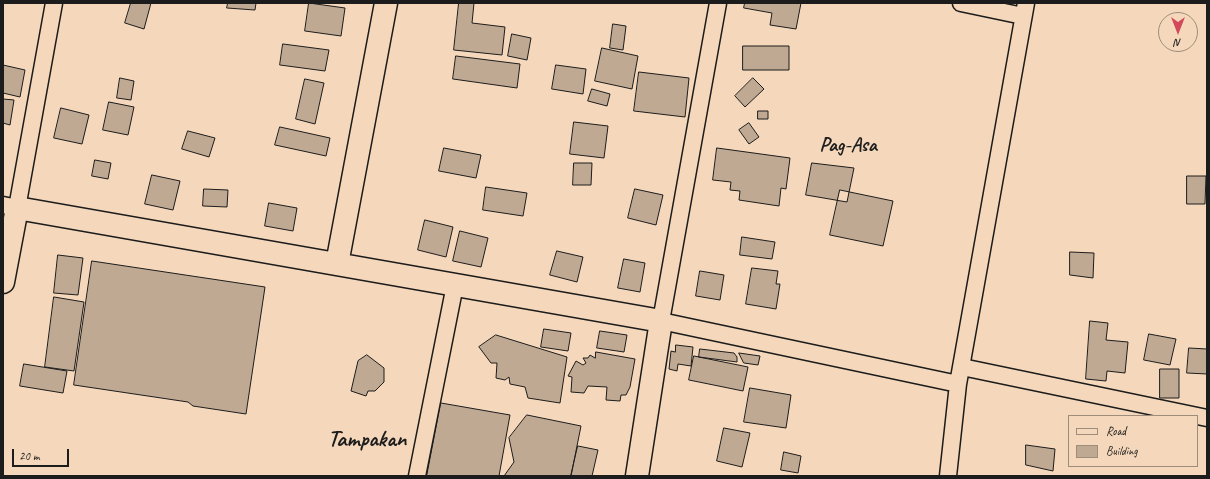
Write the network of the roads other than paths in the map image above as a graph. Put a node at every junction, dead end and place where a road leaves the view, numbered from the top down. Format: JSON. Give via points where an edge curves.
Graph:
{"nodes":[{"id":1,"x":54,"y":3,"type":"edge"},
{"id":2,"x":386,"y":3,"type":"edge"},
{"id":3,"x":718,"y":3,"type":"edge"},
{"id":4,"x":961,"y":3,"type":"edge"},
{"id":5,"x":1024,"y":9,"type":"edge"},
{"id":6,"x":10,"y":207,"type":"edge"},
{"id":7,"x":337,"y":264,"type":"junction"},
{"id":8,"x":3,"y":282,"type":"edge"},
{"id":9,"x":455,"y":285,"type":"junction"},
{"id":10,"x":661,"y":321,"type":"junction"},
{"id":11,"x":962,"y":367,"type":"junction"},
{"id":12,"x":958,"y":384,"type":"junction"},
{"id":13,"x":1193,"y":415,"type":"edge"},
{"id":14,"x":418,"y":476,"type":"edge"},
{"id":15,"x":637,"y":476,"type":"edge"},
{"id":16,"x":948,"y":476,"type":"edge"}],
"edges":[{"from":1,"to":6,"type":"street"},
{"from":2,"to":7,"type":"main road"},
{"from":3,"to":10,"type":"street"},
{"from":4,"to":5,"type":"street"},
{"from":5,"to":11,"type":"street"},
{"from":6,"to":7,"type":"main road"},
{"from":6,"to":8,"type":"main road"},
{"from":7,"to":9,"type":"main road"},
{"from":9,"to":10,"type":"main road"},
{"from":9,"to":14,"type":"street"},
{"from":10,"to":12,"type":"street"},
{"from":10,"to":15,"type":"main road"},
{"from":11,"to":12,"type":"street"},
{"from":11,"to":13,"type":"street"},
{"from":12,"to":16,"type":"street"}]}
